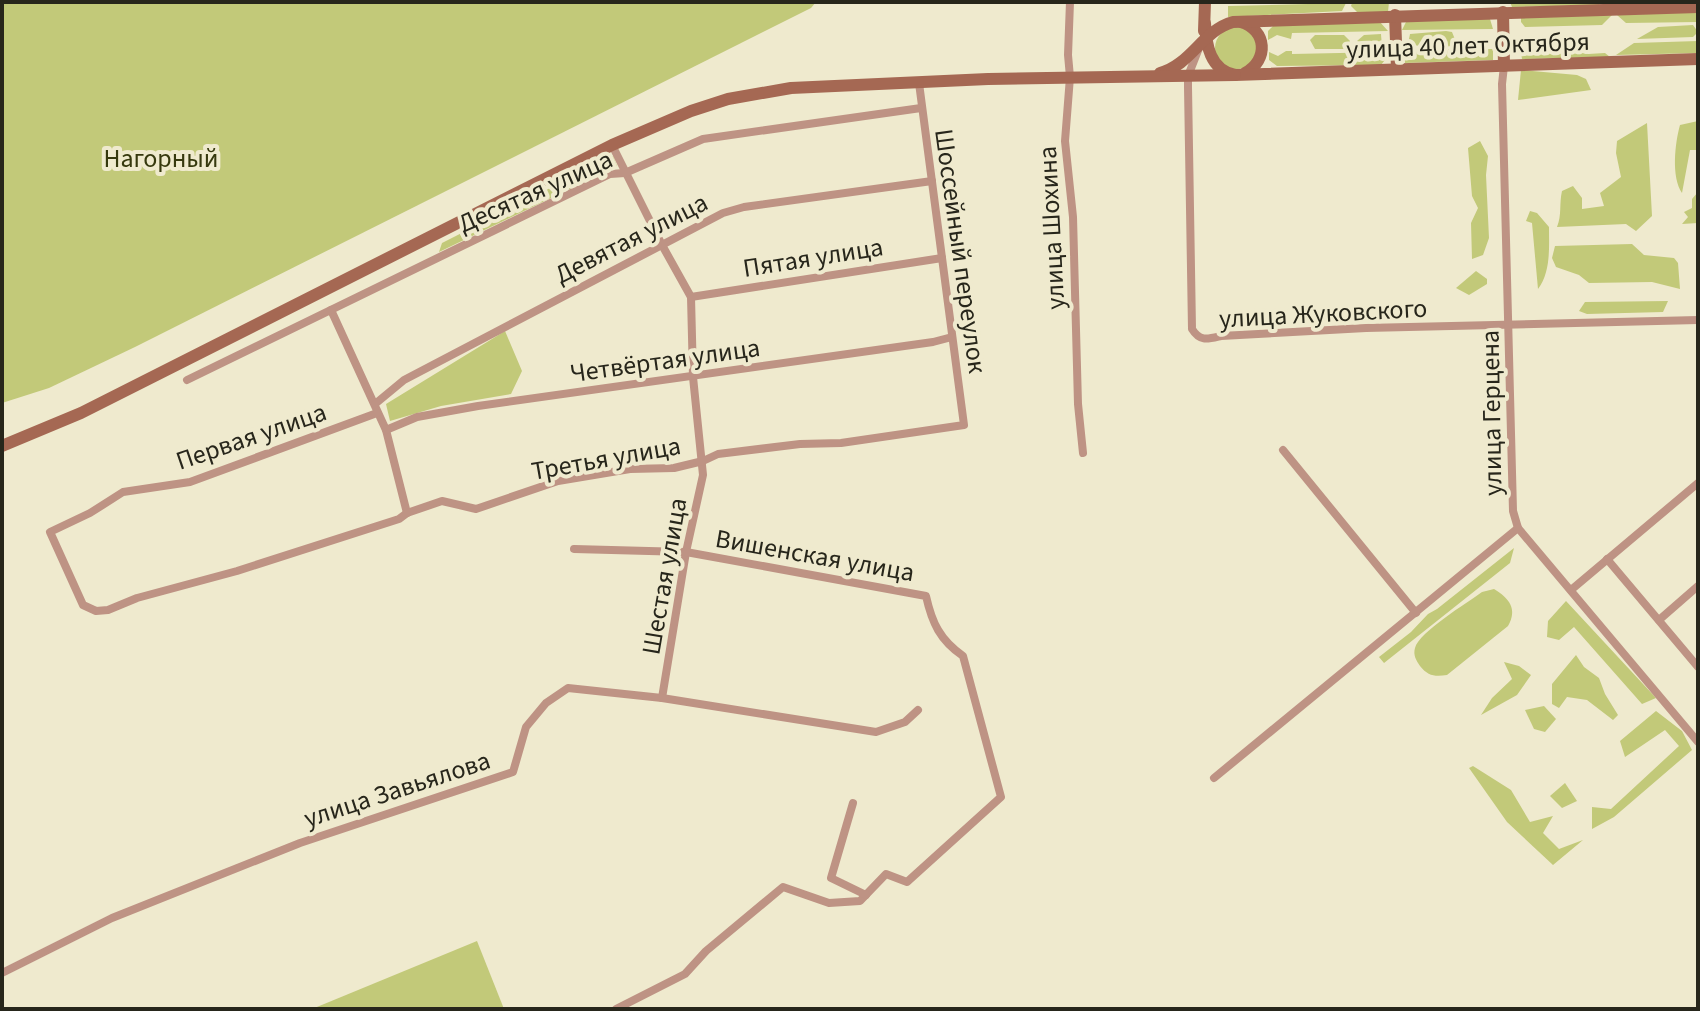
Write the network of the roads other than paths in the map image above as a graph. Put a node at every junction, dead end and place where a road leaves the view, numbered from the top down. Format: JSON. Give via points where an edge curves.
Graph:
{"nodes":[{"id":1,"x":1070,"y":2,"type":"edge"},
{"id":2,"x":1206,"y":2,"type":"edge"},
{"id":3,"x":1698,"y":7,"type":"edge"},
{"id":4,"x":1503,"y":12,"type":"junction"},
{"id":5,"x":1395,"y":15,"type":"junction"},
{"id":6,"x":1235,"y":22,"type":"junction"},
{"id":7,"x":1206,"y":46,"type":"junction"},
{"id":8,"x":1698,"y":59,"type":"edge"},
{"id":9,"x":1504,"y":66,"type":"junction"},
{"id":10,"x":1397,"y":69,"type":"junction"},
{"id":11,"x":1149,"y":75,"type":"junction"},
{"id":12,"x":1237,"y":75,"type":"junction"},
{"id":13,"x":1188,"y":76,"type":"junction"},
{"id":14,"x":1070,"y":77,"type":"junction"},
{"id":15,"x":919,"y":83,"type":"junction"},
{"id":16,"x":921,"y":108,"type":"junction"},
{"id":17,"x":612,"y":145,"type":"junction"},
{"id":18,"x":625,"y":173,"type":"junction"},
{"id":19,"x":932,"y":181,"type":"junction"},
{"id":20,"x":662,"y":245,"type":"junction"},
{"id":21,"x":942,"y":258,"type":"junction"},
{"id":22,"x":691,"y":297,"type":"junction"},
{"id":23,"x":331,"y":310,"type":"junction"},
{"id":24,"x":1698,"y":320,"type":"edge"},
{"id":25,"x":1509,"y":326,"type":"junction"},
{"id":26,"x":952,"y":337,"type":"junction"},
{"id":27,"x":693,"y":377,"type":"junction"},
{"id":28,"x":187,"y":380,"type":"dead end"},
{"id":29,"x":376,"y":408,"type":"junction"},
{"id":30,"x":964,"y":425,"type":"joint"},
{"id":31,"x":386,"y":430,"type":"junction"},
{"id":32,"x":2,"y":446,"type":"edge"},
{"id":33,"x":1283,"y":450,"type":"dead end"},
{"id":34,"x":1083,"y":453,"type":"dead end"},
{"id":35,"x":703,"y":461,"type":"junction"},
{"id":36,"x":1698,"y":483,"type":"edge"},
{"id":37,"x":407,"y":513,"type":"junction"},
{"id":38,"x":1518,"y":528,"type":"junction"},
{"id":39,"x":574,"y":549,"type":"dead end"},
{"id":40,"x":686,"y":552,"type":"junction"},
{"id":41,"x":1607,"y":559,"type":"junction"},
{"id":42,"x":1698,"y":586,"type":"edge"},
{"id":43,"x":1571,"y":590,"type":"junction"},
{"id":44,"x":83,"y":605,"type":"joint"},
{"id":45,"x":1416,"y":613,"type":"junction"},
{"id":46,"x":1659,"y":620,"type":"junction"},
{"id":47,"x":1698,"y":667,"type":"edge"},
{"id":48,"x":662,"y":698,"type":"junction"},
{"id":49,"x":918,"y":710,"type":"dead end"},
{"id":50,"x":1698,"y":742,"type":"edge"},
{"id":51,"x":1214,"y":778,"type":"dead end"},
{"id":52,"x":853,"y":803,"type":"dead end"},
{"id":53,"x":866,"y":895,"type":"junction"},
{"id":54,"x":2,"y":973,"type":"edge"},
{"id":55,"x":616,"y":1009,"type":"edge"}],
"edges":[{"from":1,"to":14,"type":"street","name":"улица Шохина"},
{"from":2,"to":6,"type":"main road","via":[[1217,19]]},
{"from":2,"to":7,"type":"main road"},
{"from":3,"to":4,"type":"main road","name":"улица 40 лет Октября"},
{"from":4,"to":5,"type":"main road","name":"улица 40 лет Октября"},
{"from":4,"to":9,"type":"main road"},
{"from":5,"to":6,"type":"main road","name":"улица 40 лет Октября"},
{"from":5,"to":10,"type":"main road"},
{"from":6,"to":7,"type":"main road","name":"улица 40 лет Октября","via":[[1219,28]]},
{"from":6,"to":12,"type":"main road","via":[[1257,31],[1263,50],[1257,65]]},
{"from":7,"to":11,"type":"main road","name":"улица 40 лет Октября","via":[[1176,66]]},
{"from":7,"to":12,"type":"main road","via":[[1220,69]]},
{"from":7,"to":13,"type":"street","name":"улица Жуковского"},
{"from":8,"to":9,"type":"main road","name":"улица 40 лет Октября"},
{"from":9,"to":10,"type":"main road","name":"улица 40 лет Октября"},
{"from":9,"to":25,"type":"street","name":"улица Герцена"},
{"from":10,"to":12,"type":"main road","name":"улица 40 лет Октября"},
{"from":11,"to":13,"type":"main road","name":"улица 40 лет Октября"},
{"from":11,"to":14,"type":"main road","name":"улица 40 лет Октября"},
{"from":12,"to":13,"type":"main road","name":"улица 40 лет Октября"},
{"from":13,"to":25,"type":"street","name":"улица Жуковского","via":[[1196,336],[1203,340],[1366,328]]},
{"from":14,"to":15,"type":"main road","name":"улица 40 лет Октября"},
{"from":14,"to":34,"type":"street","name":"улица Шохина","via":[[1065,141]]},
{"from":15,"to":16,"type":"street","name":"Шоссейный переулок"},
{"from":15,"to":17,"type":"main road","name":"улица 40 лет Октября","via":[[759,92],[691,111]]},
{"from":16,"to":18,"type":"street","name":"Десятая улица","via":[[703,139]]},
{"from":16,"to":19,"type":"street","name":"Шоссейный переулок"},
{"from":17,"to":18,"type":"street","name":"Шестая улица"},
{"from":17,"to":32,"type":"main road","name":"улица 40 лет Октября","via":[[81,413]]},
{"from":18,"to":20,"type":"street","name":"Шестая улица"},
{"from":18,"to":23,"type":"street","name":"Десятая улица","via":[[610,174]]},
{"from":19,"to":20,"type":"street","name":"Девятая улица","via":[[744,207]]},
{"from":19,"to":21,"type":"street","name":"Шоссейный переулок"},
{"from":20,"to":22,"type":"street","name":"Шестая улица"},
{"from":20,"to":29,"type":"street","name":"Девятая улица","via":[[404,380]]},
{"from":21,"to":22,"type":"street","name":"Пятая улица"},
{"from":21,"to":26,"type":"street","name":"Шоссейный переулок"},
{"from":22,"to":27,"type":"street","name":"Шестая улица"},
{"from":23,"to":28,"type":"street","name":"Десятая улица"},
{"from":23,"to":29,"type":"street"},
{"from":24,"to":25,"type":"street","name":"улица Жуковского"},
{"from":25,"to":38,"type":"street","name":"улица Герцена","via":[[1513,511]]},
{"from":26,"to":27,"type":"street","name":"Четвёртая улица"},
{"from":26,"to":30,"type":"street","name":"Шоссейный переулок"},
{"from":27,"to":31,"type":"street","name":"Четвёртая улица","via":[[463,409],[417,417]]},
{"from":27,"to":35,"type":"street","name":"Шестая улица"},
{"from":29,"to":31,"type":"street"},
{"from":29,"to":44,"type":"street","name":"Первая улица","via":[[190,482],[123,492],[50,532]]},
{"from":30,"to":35,"type":"street","name":"Третья улица","via":[[718,454]]},
{"from":31,"to":37,"type":"street"},
{"from":33,"to":45,"type":"street"},
{"from":35,"to":37,"type":"street","name":"Третья улица","via":[[558,481],[476,509],[442,501]]},
{"from":35,"to":40,"type":"street","name":"Шестая улица"},
{"from":36,"to":41,"type":"street"},
{"from":37,"to":44,"type":"street","name":"Третья улица","via":[[108,610]]},
{"from":38,"to":43,"type":"street","name":"улица Герцена"},
{"from":38,"to":45,"type":"street"},
{"from":39,"to":40,"type":"street","name":"Вишенская улица"},
{"from":40,"to":48,"type":"street","name":"Шестая улица"},
{"from":40,"to":53,"type":"street","name":"Вишенская улица","via":[[926,596],[933,624],[963,656],[1001,797],[907,882],[886,874]]},
{"from":41,"to":43,"type":"street"},
{"from":41,"to":46,"type":"street"},
{"from":42,"to":46,"type":"street"},
{"from":43,"to":50,"type":"street","name":"улица Герцена"},
{"from":45,"to":51,"type":"street"},
{"from":46,"to":47,"type":"street"},
{"from":48,"to":49,"type":"street","name":"улица Завьялова","via":[[876,732],[905,722]]},
{"from":48,"to":54,"type":"street","name":"улица Завьялова","via":[[568,688],[526,727],[513,772],[300,843],[112,918]]},
{"from":52,"to":53,"type":"street","via":[[831,878]]},
{"from":53,"to":55,"type":"street","via":[[860,901],[829,903],[783,887],[685,974]]}]}
